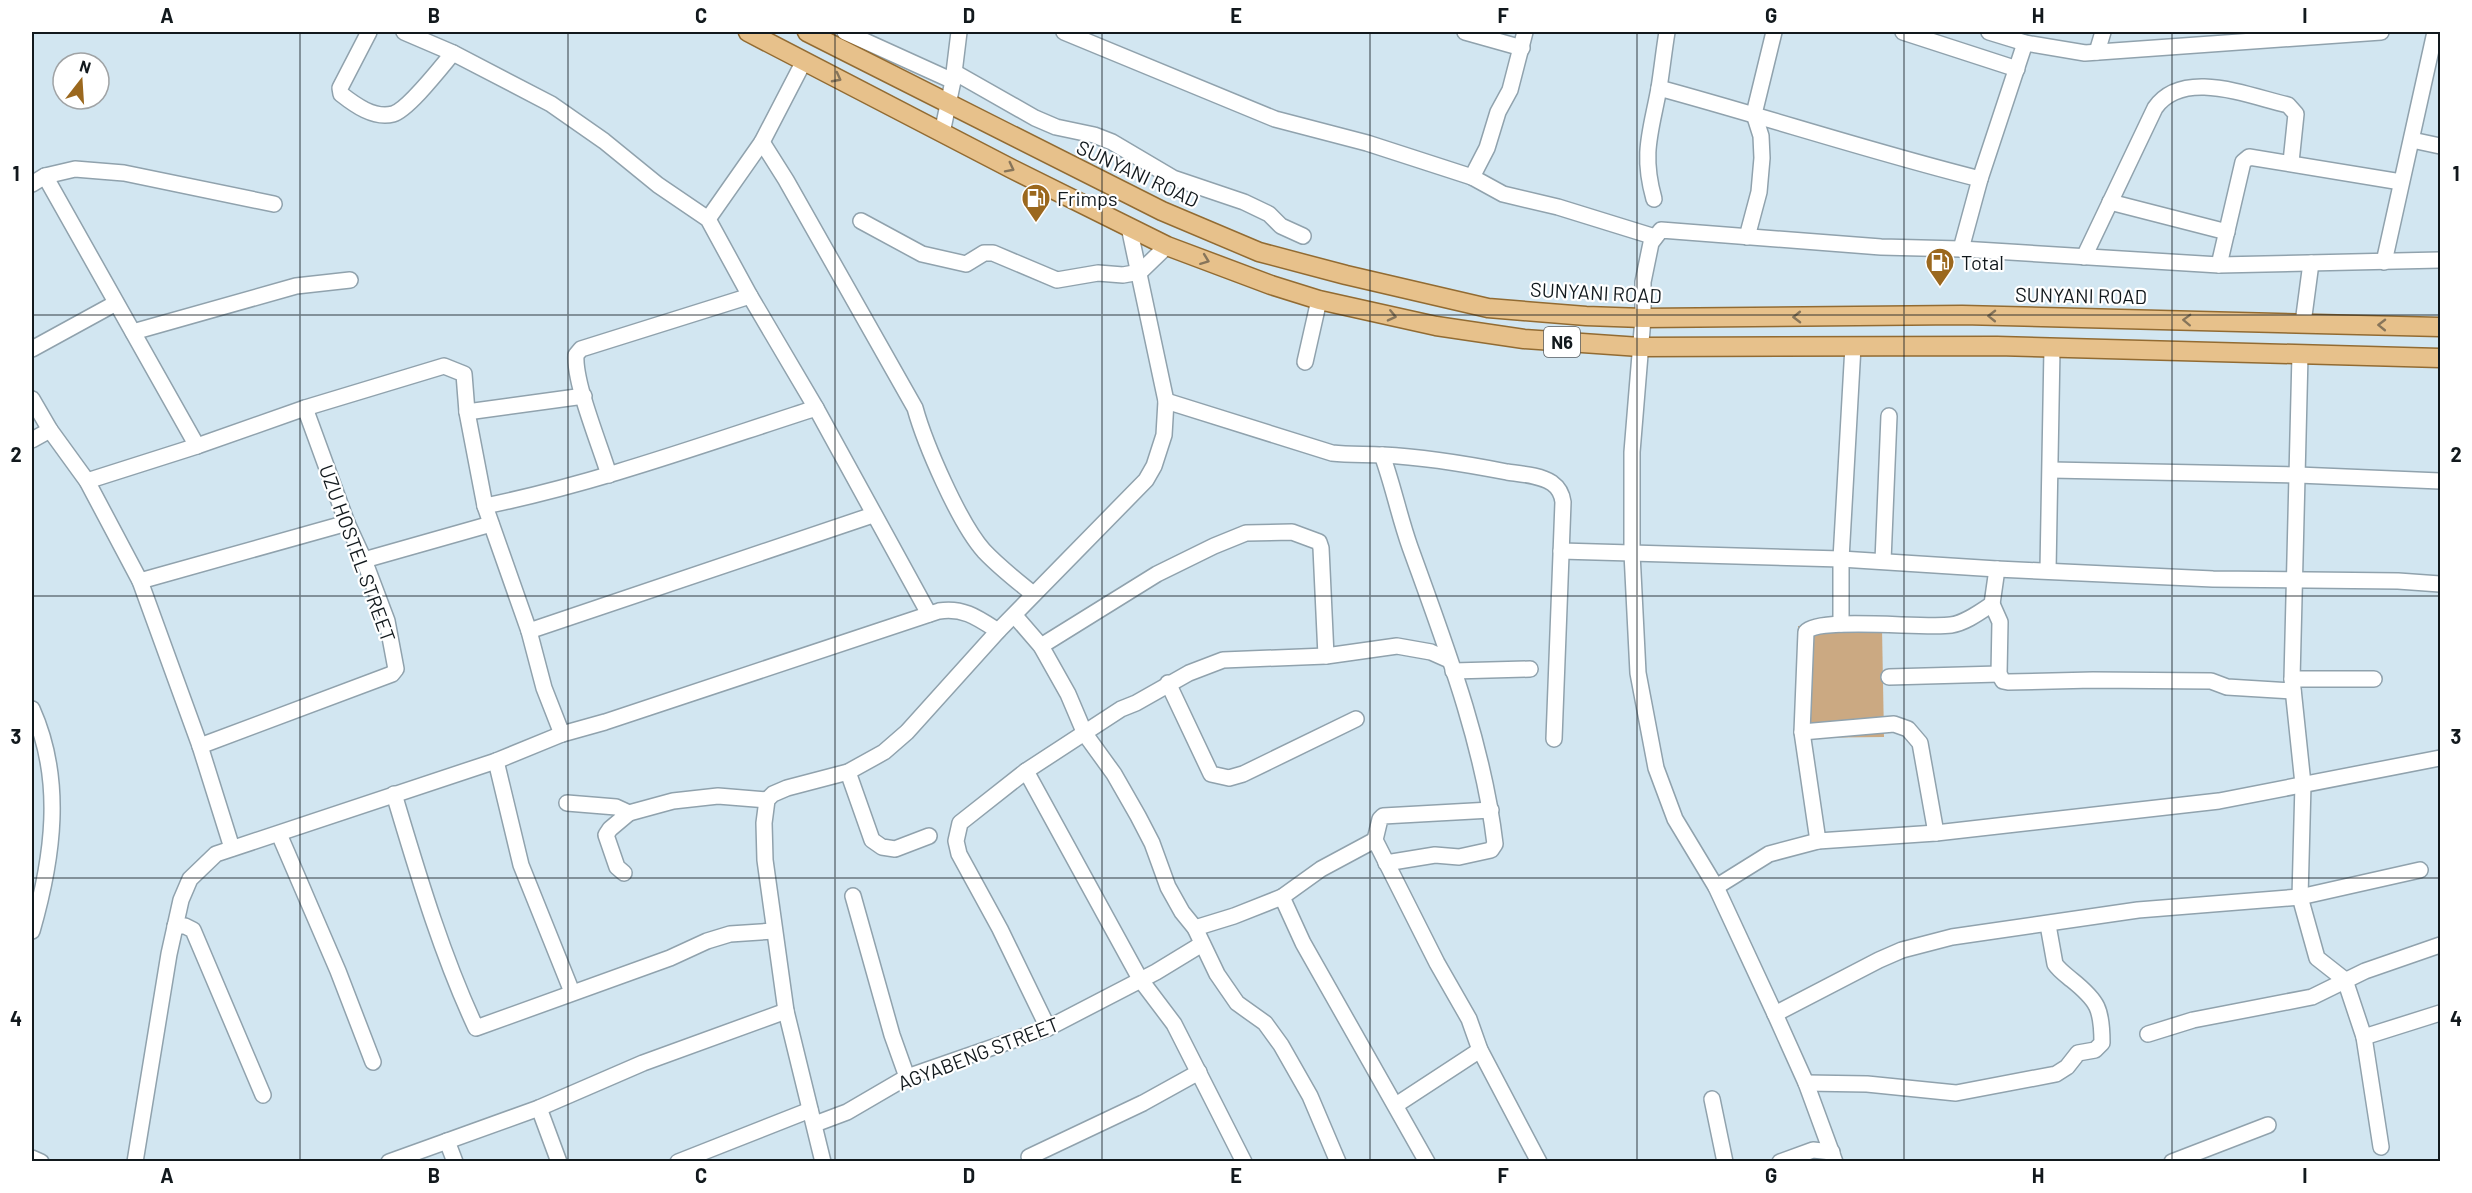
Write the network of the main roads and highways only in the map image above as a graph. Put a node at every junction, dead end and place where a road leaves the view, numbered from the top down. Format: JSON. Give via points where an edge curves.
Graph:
{"nodes":[{"id":1,"x":748,"y":32,"type":"edge"},
{"id":2,"x":807,"y":32,"type":"edge"},
{"id":3,"x":2440,"y":327,"type":"edge"},
{"id":4,"x":2440,"y":358,"type":"edge"}],
"edges":[{"from":1,"to":4,"type":"main road","number":"N6","one_way":true,"via":[[1167,246],[1319,300],[1436,326],[1524,339],[1640,347],[1997,346]]},
{"from":3,"to":2,"type":"main road","name":"SUNYANI ROAD","number":"N6","one_way":true,"via":[[1962,315],[1643,318],[1488,308],[1259,252],[1162,211]]}]}
